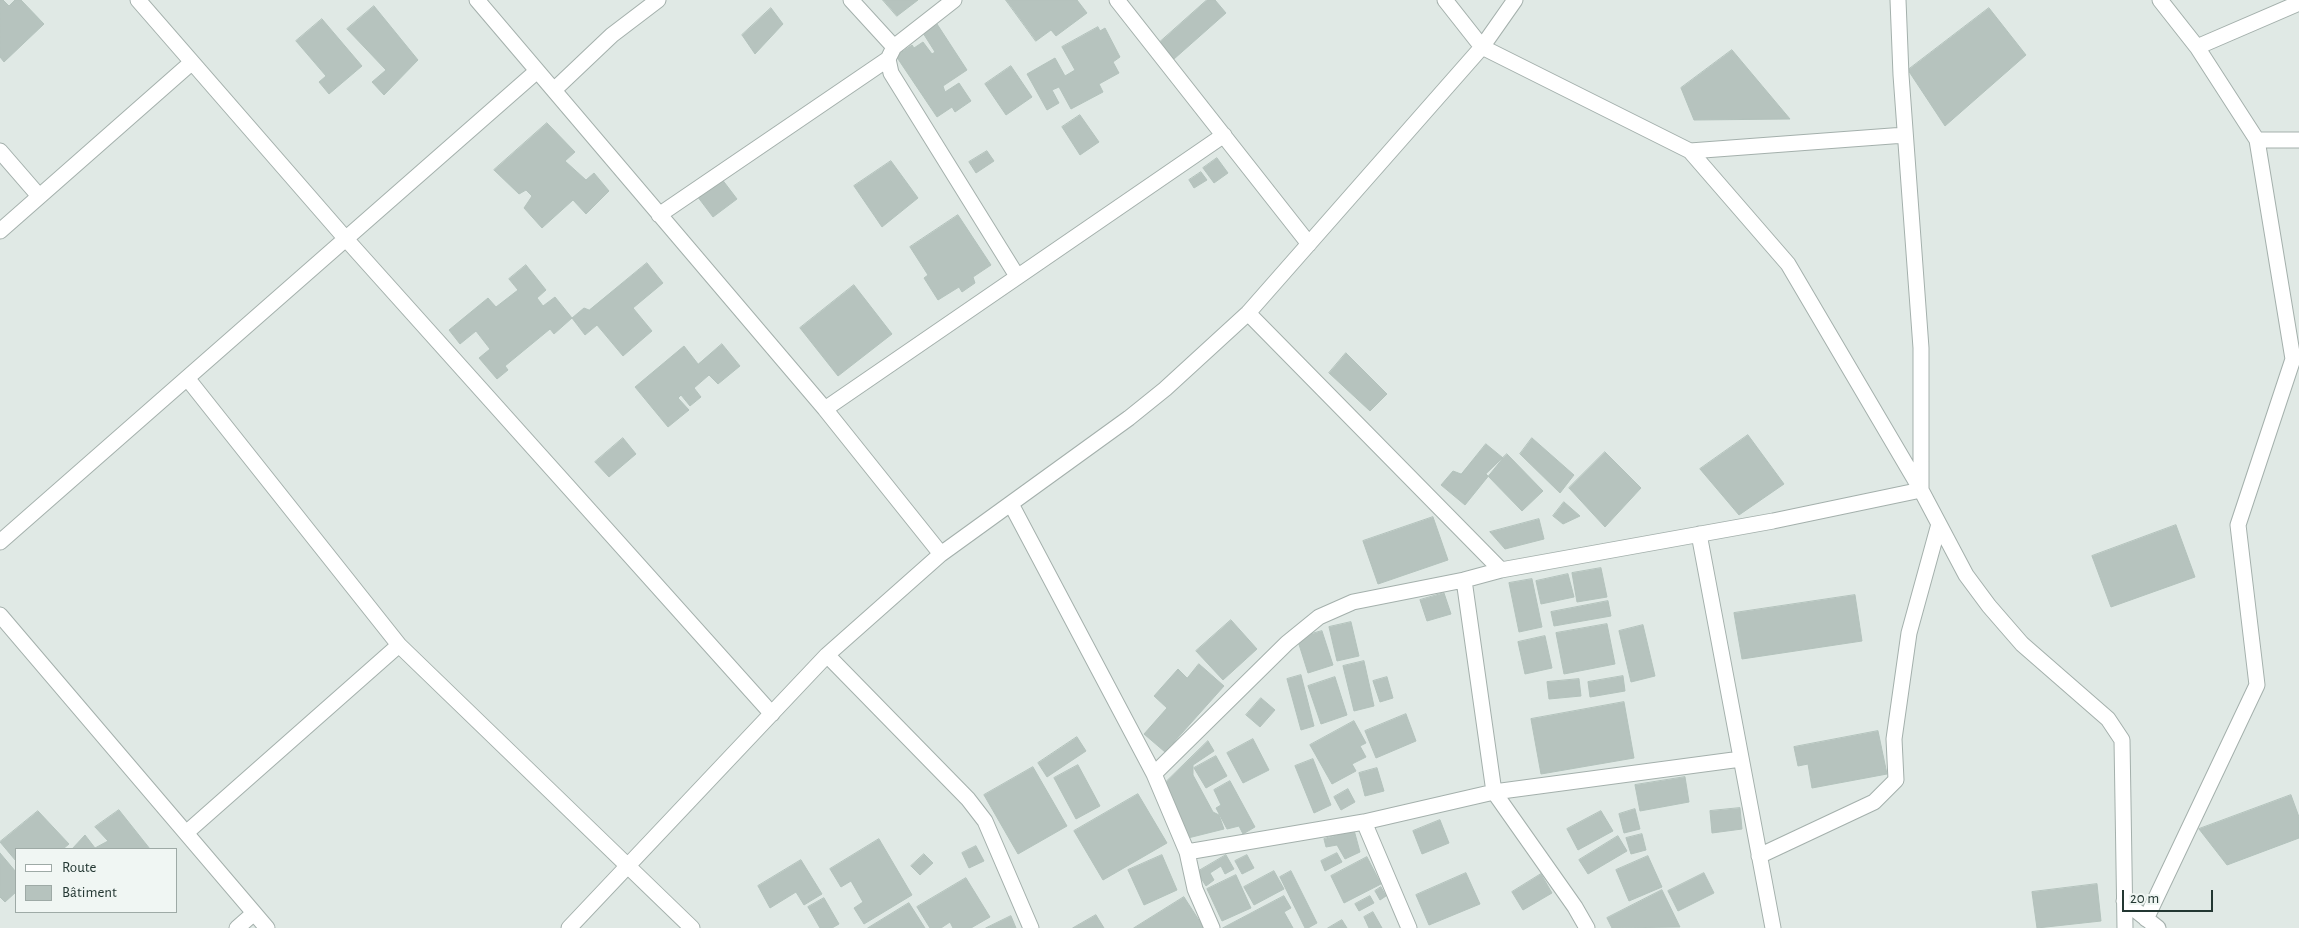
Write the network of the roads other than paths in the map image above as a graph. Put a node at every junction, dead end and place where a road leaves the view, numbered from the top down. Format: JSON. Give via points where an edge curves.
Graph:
{"nodes":[{"id":1,"x":138,"y":0,"type":"edge"},
{"id":2,"x":477,"y":0,"type":"edge"},
{"id":3,"x":658,"y":0,"type":"edge"},
{"id":4,"x":851,"y":0,"type":"edge"},
{"id":5,"x":954,"y":0,"type":"edge"},
{"id":6,"x":1117,"y":0,"type":"edge"},
{"id":7,"x":1446,"y":0,"type":"edge"},
{"id":8,"x":1515,"y":0,"type":"edge"},
{"id":9,"x":1898,"y":0,"type":"edge"},
{"id":10,"x":2160,"y":0,"type":"edge"},
{"id":11,"x":2299,"y":3,"type":"edge"},
{"id":12,"x":1482,"y":47,"type":"junction"},
{"id":13,"x":2197,"y":47,"type":"junction"},
{"id":14,"x":891,"y":53,"type":"junction"},
{"id":15,"x":191,"y":63,"type":"junction"},
{"id":16,"x":537,"y":71,"type":"junction"},
{"id":17,"x":554,"y":90,"type":"junction"},
{"id":18,"x":1224,"y":135,"type":"junction"},
{"id":19,"x":1905,"y":135,"type":"junction"},
{"id":20,"x":2257,"y":140,"type":"junction"},
{"id":21,"x":2299,"y":140,"type":"edge"},
{"id":22,"x":0,"y":151,"type":"edge"},
{"id":23,"x":1690,"y":151,"type":"junction"},
{"id":24,"x":39,"y":196,"type":"junction"},
{"id":25,"x":659,"y":215,"type":"junction"},
{"id":26,"x":0,"y":232,"type":"edge"},
{"id":27,"x":346,"y":238,"type":"junction"},
{"id":28,"x":1309,"y":244,"type":"junction"},
{"id":29,"x":1017,"y":276,"type":"junction"},
{"id":30,"x":1248,"y":313,"type":"junction"},
{"id":31,"x":187,"y":378,"type":"junction"},
{"id":32,"x":825,"y":409,"type":"junction"},
{"id":33,"x":1921,"y":490,"type":"junction"},
{"id":34,"x":1011,"y":504,"type":"junction"},
{"id":35,"x":1939,"y":524,"type":"junction"},
{"id":36,"x":1699,"y":534,"type":"junction"},
{"id":37,"x":0,"y":542,"type":"edge"},
{"id":38,"x":941,"y":554,"type":"junction"},
{"id":39,"x":1501,"y":570,"type":"junction"},
{"id":40,"x":1464,"y":580,"type":"junction"},
{"id":41,"x":0,"y":615,"type":"edge"},
{"id":42,"x":399,"y":645,"type":"junction"},
{"id":43,"x":827,"y":655,"type":"junction"},
{"id":44,"x":772,"y":714,"type":"junction"},
{"id":45,"x":1741,"y":759,"type":"junction"},
{"id":46,"x":1154,"y":774,"type":"junction"},
{"id":47,"x":1494,"y":792,"type":"junction"},
{"id":48,"x":1364,"y":822,"type":"junction"},
{"id":49,"x":186,"y":833,"type":"junction"},
{"id":50,"x":1188,"y":852,"type":"junction"},
{"id":51,"x":1759,"y":856,"type":"junction"},
{"id":52,"x":629,"y":865,"type":"junction"},
{"id":53,"x":2124,"y":901,"type":"junction"},
{"id":54,"x":254,"y":913,"type":"junction"},
{"id":55,"x":2152,"y":923,"type":"edge"},
{"id":56,"x":237,"y":928,"type":"edge"},
{"id":57,"x":267,"y":928,"type":"edge"},
{"id":58,"x":569,"y":928,"type":"edge"},
{"id":59,"x":692,"y":928,"type":"edge"},
{"id":60,"x":1032,"y":928,"type":"edge"},
{"id":61,"x":1212,"y":928,"type":"edge"},
{"id":62,"x":1409,"y":928,"type":"edge"},
{"id":63,"x":1588,"y":928,"type":"edge"},
{"id":64,"x":1772,"y":928,"type":"edge"},
{"id":65,"x":2125,"y":928,"type":"edge"}],
"edges":[{"from":1,"to":15,"type":"street"},
{"from":2,"to":16,"type":"street"},
{"from":3,"to":17,"type":"street","via":[[612,35]]},
{"from":4,"to":14,"type":"street"},
{"from":5,"to":14,"type":"street"},
{"from":6,"to":18,"type":"street"},
{"from":7,"to":12,"type":"street"},
{"from":8,"to":12,"type":"street"},
{"from":9,"to":19,"type":"street"},
{"from":10,"to":13,"type":"street"},
{"from":11,"to":13,"type":"street"},
{"from":12,"to":23,"type":"street"},
{"from":12,"to":28,"type":"street"},
{"from":13,"to":20,"type":"street"},
{"from":14,"to":25,"type":"street"},
{"from":14,"to":29,"type":"street","via":[[890,73]]},
{"from":15,"to":24,"type":"street"},
{"from":15,"to":27,"type":"street"},
{"from":16,"to":17,"type":"street"},
{"from":16,"to":27,"type":"street"},
{"from":17,"to":25,"type":"street"},
{"from":18,"to":28,"type":"street"},
{"from":18,"to":29,"type":"street"},
{"from":19,"to":23,"type":"street"},
{"from":19,"to":33,"type":"street","via":[[1921,348]]},
{"from":20,"to":21,"type":"street"},
{"from":20,"to":55,"type":"street","via":[[2293,359],[2238,525],[2257,685]]},
{"from":22,"to":24,"type":"street"},
{"from":23,"to":33,"type":"street","via":[[1788,264]]},
{"from":24,"to":26,"type":"street"},
{"from":25,"to":32,"type":"street"},
{"from":27,"to":31,"type":"street"},
{"from":27,"to":44,"type":"street"},
{"from":28,"to":30,"type":"street"},
{"from":29,"to":32,"type":"street"},
{"from":30,"to":34,"type":"street","via":[[1166,389]]},
{"from":30,"to":39,"type":"street"},
{"from":31,"to":37,"type":"street"},
{"from":31,"to":42,"type":"street"},
{"from":32,"to":38,"type":"street"},
{"from":33,"to":35,"type":"street"},
{"from":33,"to":36,"type":"street"},
{"from":34,"to":38,"type":"street"},
{"from":34,"to":46,"type":"street"},
{"from":35,"to":51,"type":"street","via":[[1909,633],[1894,739],[1896,780],[1874,802]]},
{"from":35,"to":53,"type":"street","via":[[1966,575],[2005,625],[2022,644],[2108,719],[2122,740]]},
{"from":36,"to":39,"type":"street"},
{"from":36,"to":45,"type":"street"},
{"from":38,"to":43,"type":"street"},
{"from":39,"to":40,"type":"street"},
{"from":40,"to":46,"type":"street","via":[[1353,602],[1319,616],[1287,643]]},
{"from":40,"to":47,"type":"street"},
{"from":41,"to":49,"type":"street"},
{"from":42,"to":49,"type":"street"},
{"from":42,"to":52,"type":"street"},
{"from":43,"to":44,"type":"street"},
{"from":43,"to":60,"type":"street","via":[[986,820]]},
{"from":44,"to":52,"type":"street"},
{"from":45,"to":47,"type":"street"},
{"from":45,"to":51,"type":"street"},
{"from":46,"to":50,"type":"street"},
{"from":47,"to":48,"type":"street"},
{"from":47,"to":63,"type":"street"},
{"from":48,"to":50,"type":"street"},
{"from":48,"to":62,"type":"street"},
{"from":49,"to":54,"type":"street"},
{"from":50,"to":61,"type":"street","via":[[1195,889]]},
{"from":51,"to":64,"type":"street"},
{"from":52,"to":58,"type":"street"},
{"from":52,"to":59,"type":"street"},
{"from":53,"to":55,"type":"street"},
{"from":53,"to":65,"type":"street"},
{"from":54,"to":56,"type":"street"},
{"from":54,"to":57,"type":"street"}]}
